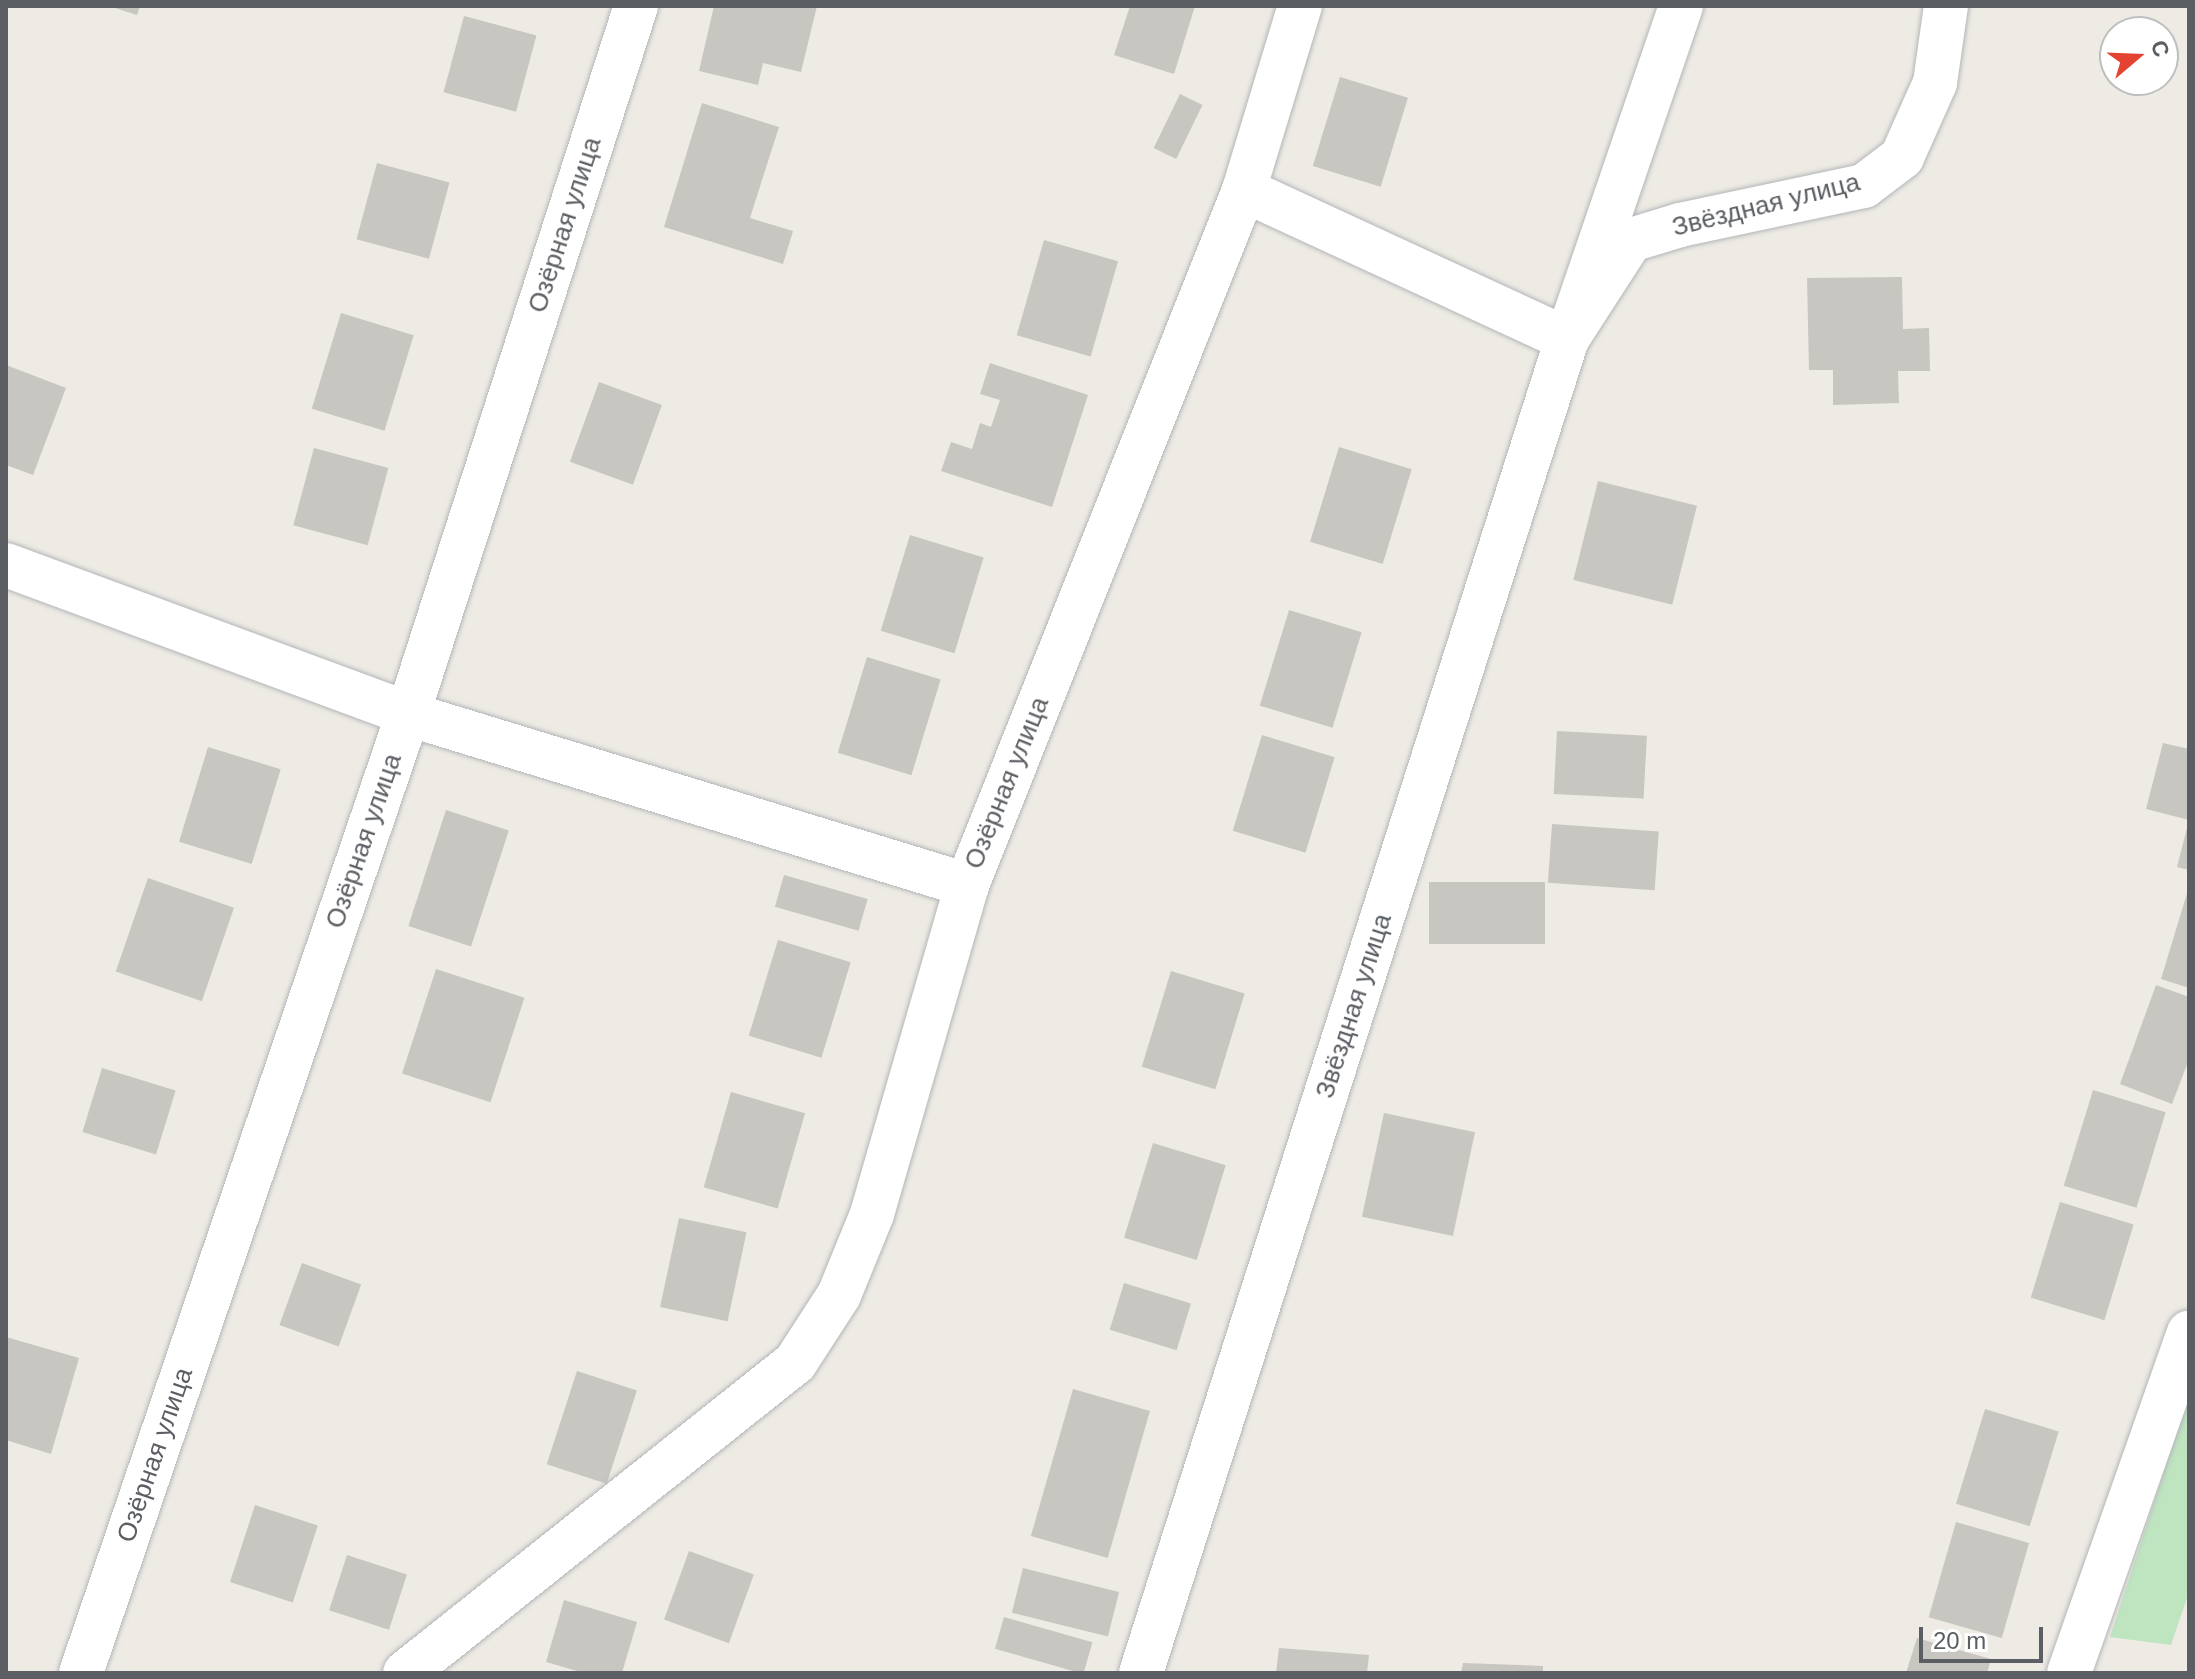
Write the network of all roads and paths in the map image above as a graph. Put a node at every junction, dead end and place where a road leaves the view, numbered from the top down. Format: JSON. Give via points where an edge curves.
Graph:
{"nodes":[{"id":1,"x":636,"y":6,"type":"edge"},
{"id":2,"x":1300,"y":6,"type":"edge"},
{"id":3,"x":1681,"y":6,"type":"edge"},
{"id":4,"x":1946,"y":6,"type":"edge"},
{"id":5,"x":1244,"y":190,"type":"junction"},
{"id":6,"x":1567,"y":339,"type":"junction"},
{"id":7,"x":6,"y":565,"type":"edge"},
{"id":8,"x":408,"y":714,"type":"junction"},
{"id":9,"x":967,"y":885,"type":"junction"},
{"id":10,"x":2189,"y":1332,"type":"edge"},
{"id":11,"x":81,"y":1673,"type":"edge"},
{"id":12,"x":405,"y":1673,"type":"edge"},
{"id":13,"x":1141,"y":1673,"type":"edge"},
{"id":14,"x":2069,"y":1673,"type":"edge"}],
"edges":[{"from":1,"to":8,"type":"street","name":"Озёрная улица"},
{"from":2,"to":5,"type":"street","name":"Озёрная улица"},
{"from":3,"to":6,"type":"street","name":"Звёздная улица"},
{"from":4,"to":6,"type":"street","name":"Звёздная улица","via":[[1935,83],[1902,157],[1864,186],[1631,240]]},
{"from":5,"to":6,"type":"street"},
{"from":5,"to":9,"type":"street","name":"Озёрная улица"},
{"from":6,"to":13,"type":"street","name":"Звёздная улица"},
{"from":7,"to":8,"type":"street"},
{"from":8,"to":9,"type":"street"},
{"from":8,"to":11,"type":"street","name":"Озёрная улица"},
{"from":9,"to":12,"type":"street","name":"Озёрная улица","via":[[872,1214],[839,1295],[795,1363]]},
{"from":10,"to":14,"type":"street"}]}
